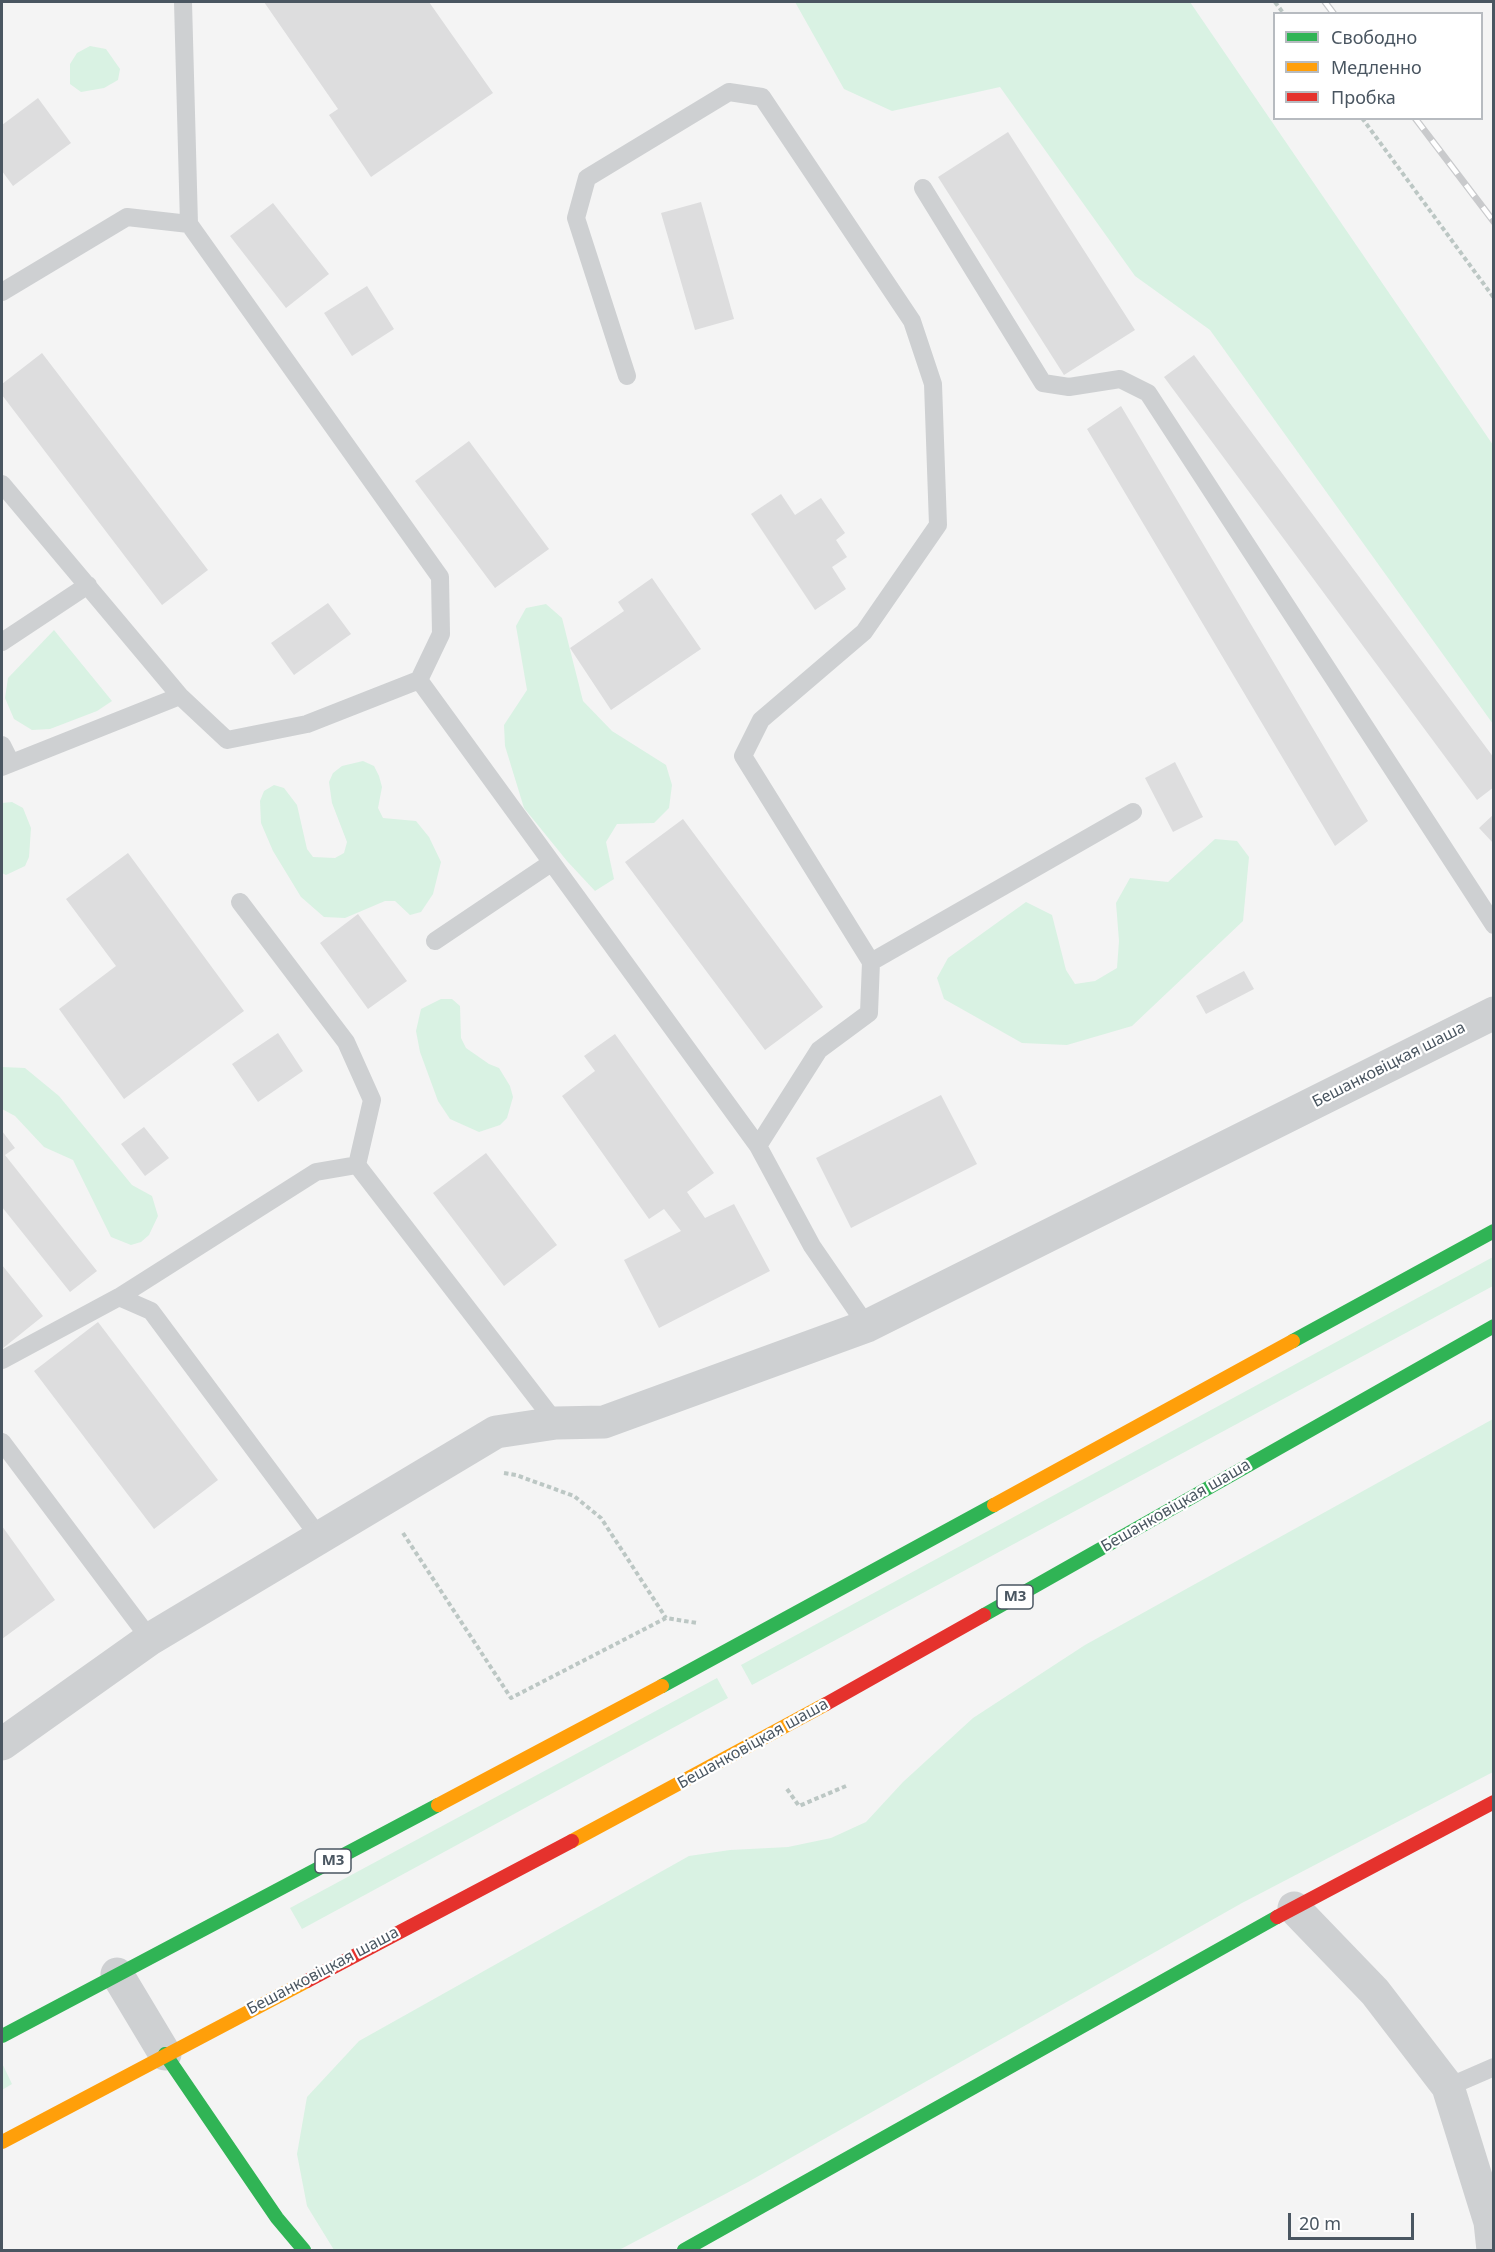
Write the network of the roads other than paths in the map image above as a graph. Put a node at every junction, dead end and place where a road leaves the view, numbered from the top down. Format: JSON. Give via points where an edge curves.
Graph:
{"nodes":[{"id":1,"x":184,"y":2,"type":"edge"},
{"id":2,"x":923,"y":188,"type":"dead end"},
{"id":3,"x":189,"y":224,"type":"junction"},
{"id":4,"x":2,"y":292,"type":"edge"},
{"id":5,"x":627,"y":376,"type":"dead end"},
{"id":6,"x":2,"y":484,"type":"edge"},
{"id":7,"x":88,"y":585,"type":"junction"},
{"id":8,"x":2,"y":642,"type":"edge"},
{"id":9,"x":418,"y":680,"type":"junction"},
{"id":10,"x":180,"y":696,"type":"junction"},
{"id":11,"x":2,"y":745,"type":"edge"},
{"id":12,"x":6,"y":765,"type":"edge"},
{"id":13,"x":1133,"y":812,"type":"dead end"},
{"id":14,"x":551,"y":862,"type":"junction"},
{"id":15,"x":240,"y":902,"type":"dead end"},
{"id":16,"x":1494,"y":925,"type":"edge"},
{"id":17,"x":435,"y":941,"type":"dead end"},
{"id":18,"x":871,"y":962,"type":"junction"},
{"id":19,"x":1494,"y":1013,"type":"edge"},
{"id":20,"x":758,"y":1146,"type":"junction"},
{"id":21,"x":357,"y":1165,"type":"junction"},
{"id":22,"x":1494,"y":1231,"type":"edge"},
{"id":23,"x":119,"y":1297,"type":"junction"},
{"id":24,"x":867,"y":1326,"type":"junction"},
{"id":25,"x":1494,"y":1326,"type":"edge"},
{"id":26,"x":2,"y":1359,"type":"edge"},
{"id":27,"x":556,"y":1423,"type":"junction"},
{"id":28,"x":2,"y":1442,"type":"edge"},
{"id":29,"x":320,"y":1538,"type":"junction"},
{"id":30,"x":150,"y":1639,"type":"junction"},
{"id":31,"x":2,"y":1744,"type":"edge"},
{"id":32,"x":1494,"y":1802,"type":"edge"},
{"id":33,"x":1294,"y":1908,"type":"junction"},
{"id":34,"x":117,"y":1974,"type":"junction"},
{"id":35,"x":2,"y":2036,"type":"edge"},
{"id":36,"x":165,"y":2054,"type":"junction"},
{"id":37,"x":1494,"y":2067,"type":"edge"},
{"id":38,"x":1448,"y":2086,"type":"junction"},
{"id":39,"x":2,"y":2142,"type":"edge"},
{"id":40,"x":304,"y":2250,"type":"edge"},
{"id":41,"x":684,"y":2250,"type":"edge"},
{"id":42,"x":1493,"y":2250,"type":"edge"}],
"edges":[{"from":1,"to":3,"type":"lane"},
{"from":2,"to":16,"type":"lane","via":[[1043,383],[1069,387],[1120,379],[1148,393]]},
{"from":3,"to":4,"type":"lane","via":[[127,217]]},
{"from":3,"to":9,"type":"lane","via":[[440,578],[441,634]]},
{"from":5,"to":18,"type":"lane","via":[[576,218],[587,178],[729,92],[762,97],[912,321],[933,384],[938,525],[864,632],[760,720],[743,756]]},
{"from":6,"to":7,"type":"lane"},
{"from":7,"to":8,"type":"lane"},
{"from":7,"to":10,"type":"lane"},
{"from":9,"to":10,"type":"lane","via":[[307,724],[227,740]]},
{"from":9,"to":14,"type":"lane"},
{"from":10,"to":12,"type":"lane"},
{"from":11,"to":12,"type":"lane"},
{"from":13,"to":18,"type":"lane"},
{"from":14,"to":17,"type":"lane"},
{"from":14,"to":20,"type":"lane"},
{"from":15,"to":21,"type":"lane","via":[[346,1042],[372,1100]]},
{"from":18,"to":20,"type":"lane","via":[[869,1013],[819,1050]]},
{"from":19,"to":24,"type":"street","name":"Бешанковіцкая шаша"},
{"from":20,"to":24,"type":"lane","via":[[812,1246]]},
{"from":21,"to":23,"type":"lane","via":[[316,1172]]},
{"from":21,"to":27,"type":"lane"},
{"from":22,"to":34,"type":"main road","number":"М3","via":[[719,1656]]},
{"from":23,"to":26,"type":"lane"},
{"from":23,"to":29,"type":"lane","via":[[151,1311]]},
{"from":24,"to":27,"type":"street","name":"Бешанковіцкая шаша","via":[[604,1422]]},
{"from":25,"to":36,"type":"main road","name":"Бешанковіцкая шаша","number":"М3","via":[[762,1740]]},
{"from":27,"to":29,"type":"street","name":"Бешанковіцкая шаша","via":[[496,1432]]},
{"from":28,"to":30,"type":"lane"},
{"from":29,"to":30,"type":"street","name":"Бешанковіцкая шаша"},
{"from":30,"to":31,"type":"street","name":"Бешанковіцкая шаша"},
{"from":32,"to":33,"type":"main road"},
{"from":33,"to":38,"type":"street","via":[[1375,1992]]},
{"from":33,"to":41,"type":"main road"},
{"from":34,"to":35,"type":"main road","number":"М3"},
{"from":34,"to":36,"type":"street"},
{"from":36,"to":39,"type":"main road","name":"Бешанковіцкая шаша","number":"М3"},
{"from":36,"to":40,"type":"main road","via":[[277,2218]]},
{"from":37,"to":38,"type":"lane"},
{"from":38,"to":42,"type":"street","via":[[1490,2222]]}]}
